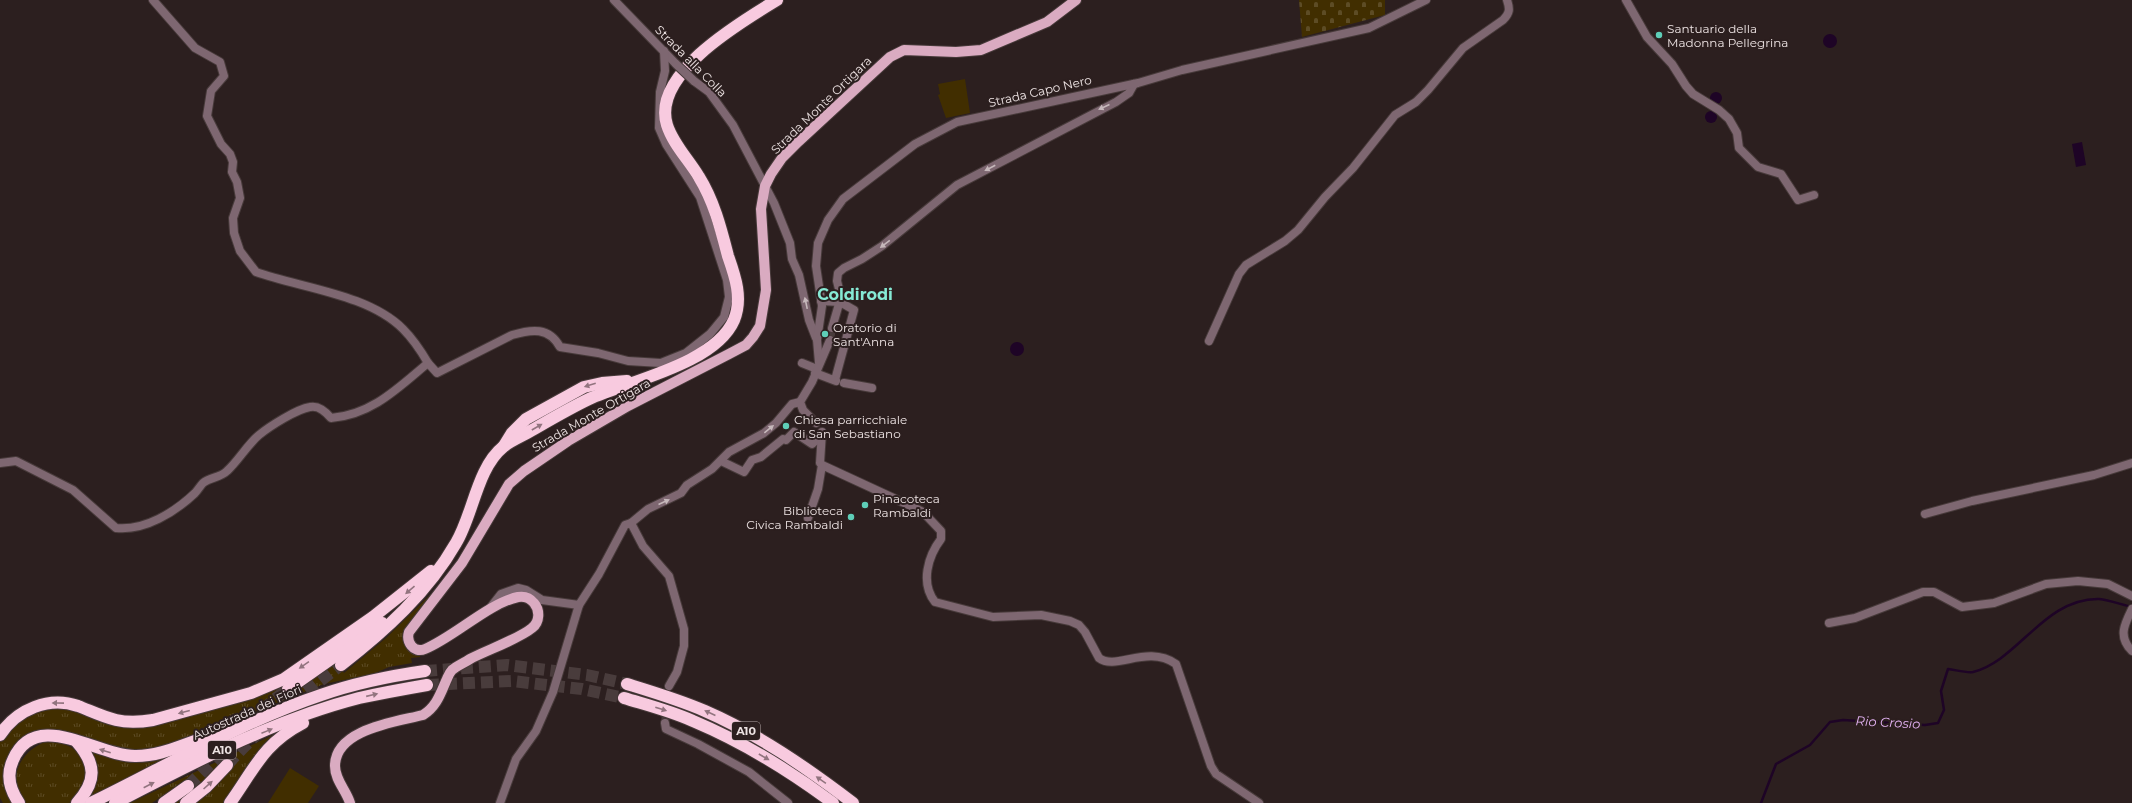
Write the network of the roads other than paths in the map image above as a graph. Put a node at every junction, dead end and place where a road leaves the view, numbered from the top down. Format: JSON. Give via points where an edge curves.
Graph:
{"nodes":[{"id":1,"x":153,"y":0,"type":"edge"},
{"id":2,"x":614,"y":0,"type":"edge"},
{"id":3,"x":778,"y":0,"type":"edge"},
{"id":4,"x":1076,"y":0,"type":"edge"},
{"id":5,"x":1426,"y":0,"type":"edge"},
{"id":6,"x":1507,"y":0,"type":"edge"},
{"id":7,"x":1626,"y":0,"type":"edge"},
{"id":8,"x":664,"y":51,"type":"junction"},
{"id":9,"x":1134,"y":84,"type":"junction"},
{"id":10,"x":765,"y":186,"type":"junction"},
{"id":11,"x":1814,"y":195,"type":"dead end"},
{"id":12,"x":822,"y":301,"type":"junction"},
{"id":13,"x":840,"y":302,"type":"junction"},
{"id":14,"x":832,"y":328,"type":"tunnel mouth"},
{"id":15,"x":817,"y":340,"type":"junction"},
{"id":16,"x":830,"y":340,"type":"tunnel mouth"},
{"id":17,"x":1209,"y":341,"type":"dead end"},
{"id":18,"x":802,"y":362,"type":"dead end"},
{"id":19,"x":428,"y":363,"type":"junction"},
{"id":20,"x":817,"y":368,"type":"junction"},
{"id":21,"x":689,"y":374,"type":"junction"},
{"id":22,"x":674,"y":378,"type":"dead end"},
{"id":23,"x":838,"y":381,"type":"junction"},
{"id":24,"x":872,"y":388,"type":"dead end"},
{"id":25,"x":800,"y":402,"type":"junction"},
{"id":26,"x":816,"y":423,"type":"dead end"},
{"id":27,"x":721,"y":461,"type":"junction"},
{"id":28,"x":0,"y":463,"type":"edge"},
{"id":29,"x":2132,"y":463,"type":"edge"},
{"id":30,"x":822,"y":465,"type":"junction"},
{"id":31,"x":1925,"y":514,"type":"dead end"},
{"id":32,"x":808,"y":518,"type":"dead end"},
{"id":33,"x":631,"y":523,"type":"junction"},
{"id":34,"x":450,"y":554,"type":"junction"},
{"id":35,"x":2132,"y":596,"type":"edge"},
{"id":36,"x":413,"y":600,"type":"junction"},
{"id":37,"x":579,"y":605,"type":"junction"},
{"id":38,"x":2132,"y":609,"type":"edge"},
{"id":39,"x":489,"y":610,"type":"junction"},
{"id":40,"x":1829,"y":623,"type":"dead end"},
{"id":41,"x":2132,"y":651,"type":"edge"},
{"id":42,"x":341,"y":665,"type":"tunnel mouth"},
{"id":43,"x":425,"y":671,"type":"tunnel mouth"},
{"id":44,"x":627,"y":684,"type":"tunnel mouth"},
{"id":45,"x":427,"y":685,"type":"tunnel mouth"},
{"id":46,"x":669,"y":686,"type":"tunnel mouth"},
{"id":47,"x":288,"y":689,"type":"tunnel mouth"},
{"id":48,"x":624,"y":698,"type":"tunnel mouth"},
{"id":49,"x":334,"y":706,"type":"junction"},
{"id":50,"x":665,"y":722,"type":"dead end"},
{"id":51,"x":237,"y":730,"type":"junction"},
{"id":52,"x":0,"y":735,"type":"edge"},
{"id":53,"x":77,"y":742,"type":"junction"},
{"id":54,"x":228,"y":765,"type":"tunnel mouth"},
{"id":55,"x":188,"y":786,"type":"tunnel mouth"},
{"id":56,"x":19,"y":803,"type":"edge"},
{"id":57,"x":77,"y":803,"type":"edge"},
{"id":58,"x":90,"y":803,"type":"edge"},
{"id":59,"x":114,"y":803,"type":"edge"},
{"id":60,"x":164,"y":803,"type":"edge"},
{"id":61,"x":186,"y":803,"type":"edge"},
{"id":62,"x":230,"y":803,"type":"edge"},
{"id":63,"x":350,"y":803,"type":"edge"},
{"id":64,"x":500,"y":803,"type":"edge"},
{"id":65,"x":788,"y":803,"type":"edge"},
{"id":66,"x":833,"y":803,"type":"edge"},
{"id":67,"x":853,"y":803,"type":"edge"},
{"id":68,"x":1259,"y":803,"type":"edge"}],
"edges":[{"from":1,"to":19,"type":"street","via":[[195,48],[220,62],[223,68],[224,76],[211,91],[207,116],[230,154],[232,172],[240,198],[233,218],[234,233],[248,263],[256,272],[361,303],[388,317],[402,328]]},
{"from":2,"to":8,"type":"street","name":"Strada alla Colla"},
{"from":3,"to":34,"type":"highway","via":[[724,34],[677,79],[667,96],[665,106],[667,126],[672,137],[700,177],[712,202],[737,287],[734,320],[714,344],[672,368],[642,380],[602,382],[584,387],[526,419],[512,433],[487,468]]},
{"from":4,"to":10,"type":"main road","name":"Strada Monte Ortigara","via":[[1047,22],[982,50],[904,50],[890,57],[782,158]]},
{"from":5,"to":9,"type":"street","name":"Strada Capo Nero","via":[[1369,28],[1182,70]]},
{"from":6,"to":17,"type":"street","via":[[1510,9],[1508,15],[1463,48],[1416,102],[1395,115],[1353,168],[1329,192],[1298,230],[1246,265]]},
{"from":7,"to":11,"type":"street","via":[[1647,37],[1672,64],[1686,86],[1693,94],[1730,119],[1737,132],[1739,148],[1758,167],[1781,174],[1798,200]]},
{"from":8,"to":10,"type":"street","name":"Strada alla Colla","bridge":true,"via":[[709,92],[733,125]]},
{"from":8,"to":19,"type":"street","via":[[665,71],[660,92],[659,128],[666,144],[700,197],[727,280],[729,297],[724,317],[710,334],[686,353],[663,365],[566,349],[560,347],[554,337],[537,331],[512,335],[437,372]]},
{"from":9,"to":12,"type":"street","name":"Strada Capo Nero","via":[[957,122],[915,144],[843,199],[828,220],[818,243],[816,258]]},
{"from":9,"to":13,"type":"street","one_way":true,"via":[[1129,93],[1116,102],[957,185],[882,246],[844,268],[838,273]]},
{"from":15,"to":10,"type":"street","name":"Strada alla Colla","one_way":true,"via":[[809,320],[799,275],[792,260],[790,243]]},
{"from":10,"to":21,"type":"main road","name":"Strada Monte Ortigara","via":[[761,209],[766,290],[760,326],[746,345]]},
{"from":12,"to":13,"type":"street"},
{"from":12,"to":15,"type":"street","name":"Strada Capo Nero"},
{"from":13,"to":14,"type":"street"},
{"from":13,"to":23,"type":"street","via":[[854,310]]},
{"from":15,"to":20,"type":"street","name":"Strada Capo Nero"},
{"from":16,"to":20,"type":"street"},
{"from":18,"to":20,"type":"street"},
{"from":19,"to":28,"type":"street","via":[[388,397],[351,414],[331,418],[320,408],[311,406],[297,412],[259,435],[222,476],[201,484],[196,492],[174,510],[150,524],[125,529],[116,528],[73,490],[16,461]]},
{"from":20,"to":23,"type":"street"},
{"from":20,"to":25,"type":"street"},
{"from":21,"to":22,"type":"street"},
{"from":21,"to":39,"type":"main road","name":"Strada Monte Ortigara","via":[[568,441],[537,461],[509,484],[462,563],[409,632],[410,644],[416,649],[425,649],[470,624]]},
{"from":23,"to":24,"type":"street"},
{"from":25,"to":26,"type":"street","via":[[803,410]]},
{"from":27,"to":25,"type":"street","one_way":true,"via":[[733,449],[764,433],[792,404]]},
{"from":27,"to":30,"type":"street","via":[[744,472],[752,460],[761,458],[794,432],[812,444],[822,433]]},
{"from":33,"to":27,"type":"street","one_way":true,"via":[[648,509],[681,493],[687,485],[698,480]]},
{"from":29,"to":31,"type":"street","via":[[2094,475],[1972,501]]},
{"from":30,"to":32,"type":"street","via":[[818,489]]},
{"from":30,"to":68,"type":"street","via":[[923,512],[941,531],[941,539],[928,562],[927,580],[931,598],[935,602],[993,617],[1041,615],[1070,620],[1085,632],[1099,658],[1104,662],[1152,656],[1163,657],[1176,664],[1211,766],[1216,774]]},
{"from":33,"to":37,"type":"street","via":[[625,525],[620,532],[599,574]]},
{"from":33,"to":46,"type":"street","via":[[643,546],[669,576],[684,629],[684,646],[677,672]]},
{"from":34,"to":36,"type":"highway"},
{"from":34,"to":52,"type":"highway","one_way":true,"via":[[374,618],[284,679],[251,694],[141,722],[117,720],[69,704],[49,703],[27,710],[16,717]]},
{"from":35,"to":40,"type":"street","via":[[2108,584],[2078,581],[2046,584],[1994,603],[1962,607],[1934,592],[1923,592],[1855,618]]},
{"from":36,"to":42,"type":"highway","via":[[378,635]]},
{"from":36,"to":47,"type":"highway"},
{"from":37,"to":39,"type":"street","via":[[542,600],[518,588],[501,594]]},
{"from":37,"to":64,"type":"street","via":[[553,692],[533,735],[516,758]]},
{"from":38,"to":41,"type":"street","via":[[2123,630],[2124,641]]},
{"from":39,"to":63,"type":"main road","name":"Strada Monte Ortigara","via":[[524,597],[537,607],[538,618],[533,627],[450,671],[439,699],[423,715],[353,736],[337,754],[335,765],[337,778]]},
{"from":43,"to":51,"type":"highway","name":"Autostrada dei Fiori","number":"A10","via":[[322,694]]},
{"from":67,"to":44,"type":"highway","number":"A10","one_way":true,"via":[[785,755],[732,724],[683,702]]},
{"from":49,"to":45,"type":"highway","name":"Autostrada dei Fiori","number":"A10","one_way":true},
{"from":48,"to":66,"type":"highway","number":"A10","one_way":true,"via":[[682,717],[730,738]]},
{"from":59,"to":49,"type":"highway","name":"Autostrada dei Fiori","number":"A10","one_way":true,"via":[[243,740]]},
{"from":49,"to":62,"type":"highway","via":[[276,740],[255,763]]},
{"from":50,"to":65,"type":"street","via":[[666,729],[749,772]]},
{"from":51,"to":53,"type":"highway","one_way":true,"via":[[142,756],[121,756]]},
{"from":51,"to":58,"type":"highway","name":"Autostrada dei Fiori","number":"A10"},
{"from":53,"to":56,"type":"highway","via":[[59,735],[39,736],[17,752],[9,778]]},
{"from":53,"to":57,"type":"highway","via":[[88,757],[92,772],[89,786]]},
{"from":61,"to":54,"type":"highway","one_way":true},
{"from":55,"to":60,"type":"highway"}]}
